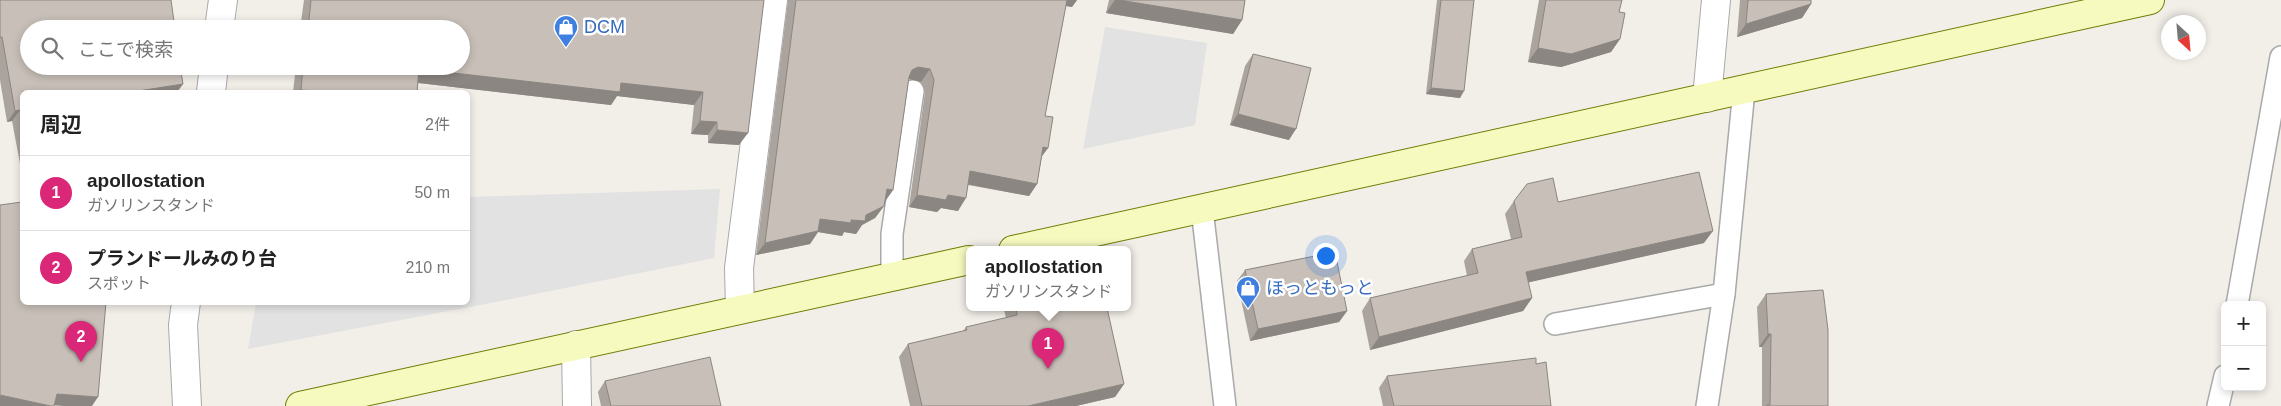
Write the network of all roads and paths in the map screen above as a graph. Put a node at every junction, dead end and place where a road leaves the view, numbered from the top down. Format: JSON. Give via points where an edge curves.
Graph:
{"nodes":[{"id":1,"x":223,"y":0,"type":"edge"},
{"id":2,"x":773,"y":0,"type":"edge"},
{"id":3,"x":1716,"y":0,"type":"edge"},
{"id":4,"x":2150,"y":0,"type":"edge"},
{"id":5,"x":220,"y":20,"type":"edge"},
{"id":6,"x":2281,"y":56,"type":"edge"},
{"id":7,"x":213,"y":75,"type":"edge"},
{"id":8,"x":211,"y":90,"type":"edge"},
{"id":9,"x":1744,"y":90,"type":"junction"},
{"id":10,"x":914,"y":91,"type":"dead end"},
{"id":11,"x":1707,"y":98,"type":"junction"},
{"id":12,"x":1202,"y":210,"type":"junction"},
{"id":13,"x":1033,"y":246,"type":"edge"},
{"id":14,"x":966,"y":261,"type":"edge"},
{"id":15,"x":892,"y":276,"type":"junction"},
{"id":16,"x":1724,"y":294,"type":"junction"},
{"id":17,"x":2238,"y":301,"type":"edge"},
{"id":18,"x":186,"y":305,"type":"edge"},
{"id":19,"x":740,"y":309,"type":"junction"},
{"id":20,"x":1555,"y":324,"type":"dead end"},
{"id":21,"x":576,"y":345,"type":"junction"},
{"id":22,"x":2222,"y":391,"type":"edge"},
{"id":23,"x":187,"y":406,"type":"edge"},
{"id":24,"x":300,"y":406,"type":"edge"},
{"id":25,"x":577,"y":406,"type":"edge"},
{"id":26,"x":1225,"y":406,"type":"edge"},
{"id":27,"x":1707,"y":406,"type":"edge"},
{"id":28,"x":2218,"y":406,"type":"edge"}],
"edges":[{"from":1,"to":5,"type":"street"},
{"from":2,"to":19,"type":"street","via":[[739,268]]},
{"from":3,"to":11,"type":"street"},
{"from":4,"to":9,"type":"street"},
{"from":6,"to":17,"type":"lane"},
{"from":7,"to":8,"type":"street"},
{"from":9,"to":11,"type":"street"},
{"from":9,"to":16,"type":"lane"},
{"from":10,"to":15,"type":"lane","via":[[892,234]]},
{"from":11,"to":12,"type":"street"},
{"from":12,"to":13,"type":"street"},
{"from":12,"to":26,"type":"lane"},
{"from":14,"to":15,"type":"street"},
{"from":15,"to":19,"type":"street"},
{"from":16,"to":20,"type":"lane"},
{"from":16,"to":27,"type":"lane"},
{"from":18,"to":23,"type":"street","via":[[183,324]]},
{"from":19,"to":21,"type":"street"},
{"from":21,"to":24,"type":"street"},
{"from":21,"to":25,"type":"street"},
{"from":22,"to":28,"type":"lane"}]}
